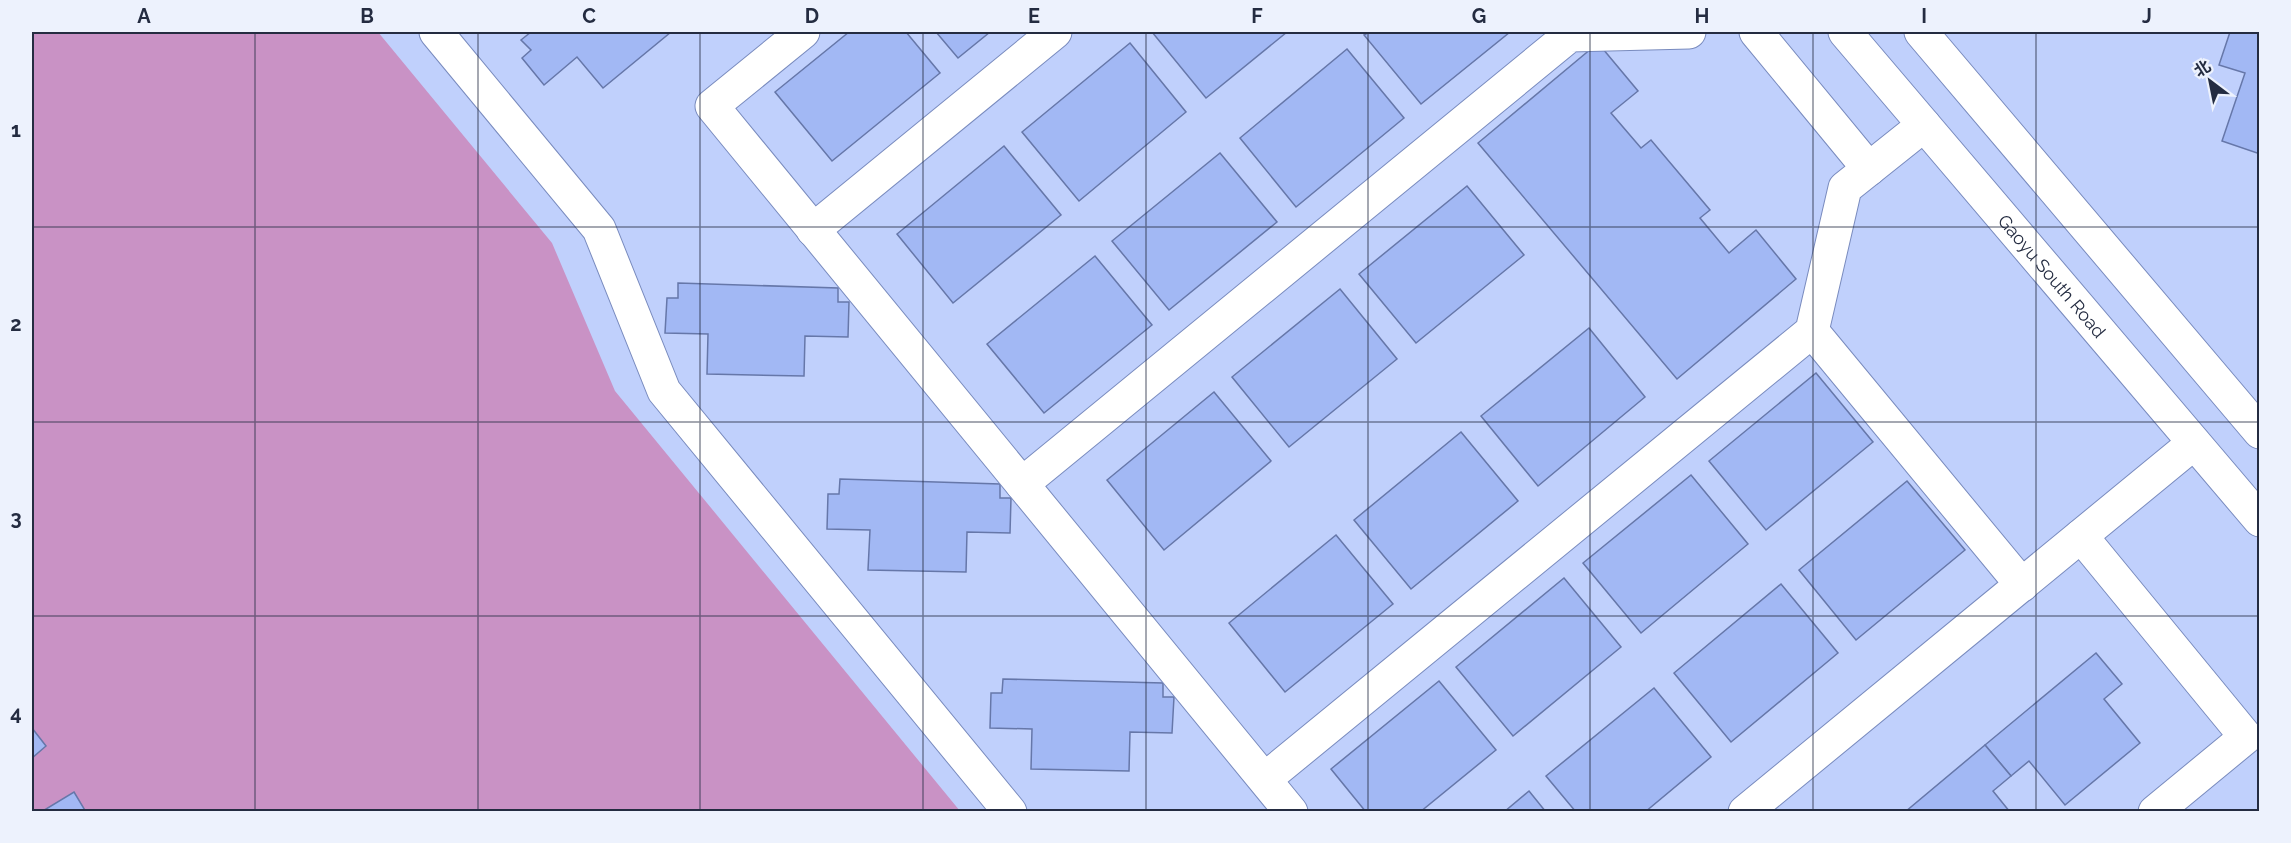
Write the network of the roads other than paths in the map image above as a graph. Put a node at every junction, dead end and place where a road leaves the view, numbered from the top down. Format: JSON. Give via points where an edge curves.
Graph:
{"nodes":[{"id":1,"x":436,"y":32,"type":"edge"},
{"id":2,"x":803,"y":32,"type":"edge"},
{"id":3,"x":1055,"y":32,"type":"edge"},
{"id":4,"x":1689,"y":32,"type":"edge"},
{"id":5,"x":1756,"y":32,"type":"edge"},
{"id":6,"x":1845,"y":32,"type":"edge"},
{"id":7,"x":1921,"y":32,"type":"edge"},
{"id":8,"x":1568,"y":33,"type":"edge"},
{"id":9,"x":1924,"y":125,"type":"junction"},
{"id":10,"x":1869,"y":169,"type":"junction"},
{"id":11,"x":813,"y":230,"type":"junction"},
{"id":12,"x":1812,"y":331,"type":"junction"},
{"id":13,"x":2259,"y":432,"type":"edge"},
{"id":14,"x":2194,"y":443,"type":"junction"},
{"id":15,"x":1022,"y":484,"type":"junction"},
{"id":16,"x":2259,"y":520,"type":"edge"},
{"id":17,"x":2081,"y":536,"type":"junction"},
{"id":18,"x":2022,"y":585,"type":"junction"},
{"id":19,"x":1265,"y":779,"type":"junction"},
{"id":20,"x":1010,"y":812,"type":"edge"},
{"id":21,"x":1291,"y":812,"type":"edge"},
{"id":22,"x":1745,"y":812,"type":"edge"},
{"id":23,"x":2155,"y":812,"type":"edge"}],
"edges":[{"from":1,"to":20,"type":"street","via":[[599,229],[664,391]]},
{"from":2,"to":11,"type":"street","via":[[712,106]]},
{"from":3,"to":11,"type":"street"},
{"from":4,"to":8,"type":"street"},
{"from":5,"to":10,"type":"street"},
{"from":6,"to":9,"type":"street","name":"Gaoyu South Road"},
{"from":7,"to":13,"type":"street"},
{"from":8,"to":15,"type":"street"},
{"from":9,"to":10,"type":"street"},
{"from":9,"to":14,"type":"street","name":"Gaoyu South Road"},
{"from":10,"to":12,"type":"street","via":[[1845,188]]},
{"from":11,"to":15,"type":"street"},
{"from":12,"to":18,"type":"street"},
{"from":12,"to":19,"type":"street"},
{"from":14,"to":16,"type":"street","name":"Gaoyu South Road"},
{"from":14,"to":17,"type":"street"},
{"from":15,"to":19,"type":"street"},
{"from":17,"to":18,"type":"street"},
{"from":17,"to":23,"type":"street","via":[[2246,737]]},
{"from":18,"to":22,"type":"street"},
{"from":19,"to":21,"type":"street"}]}
